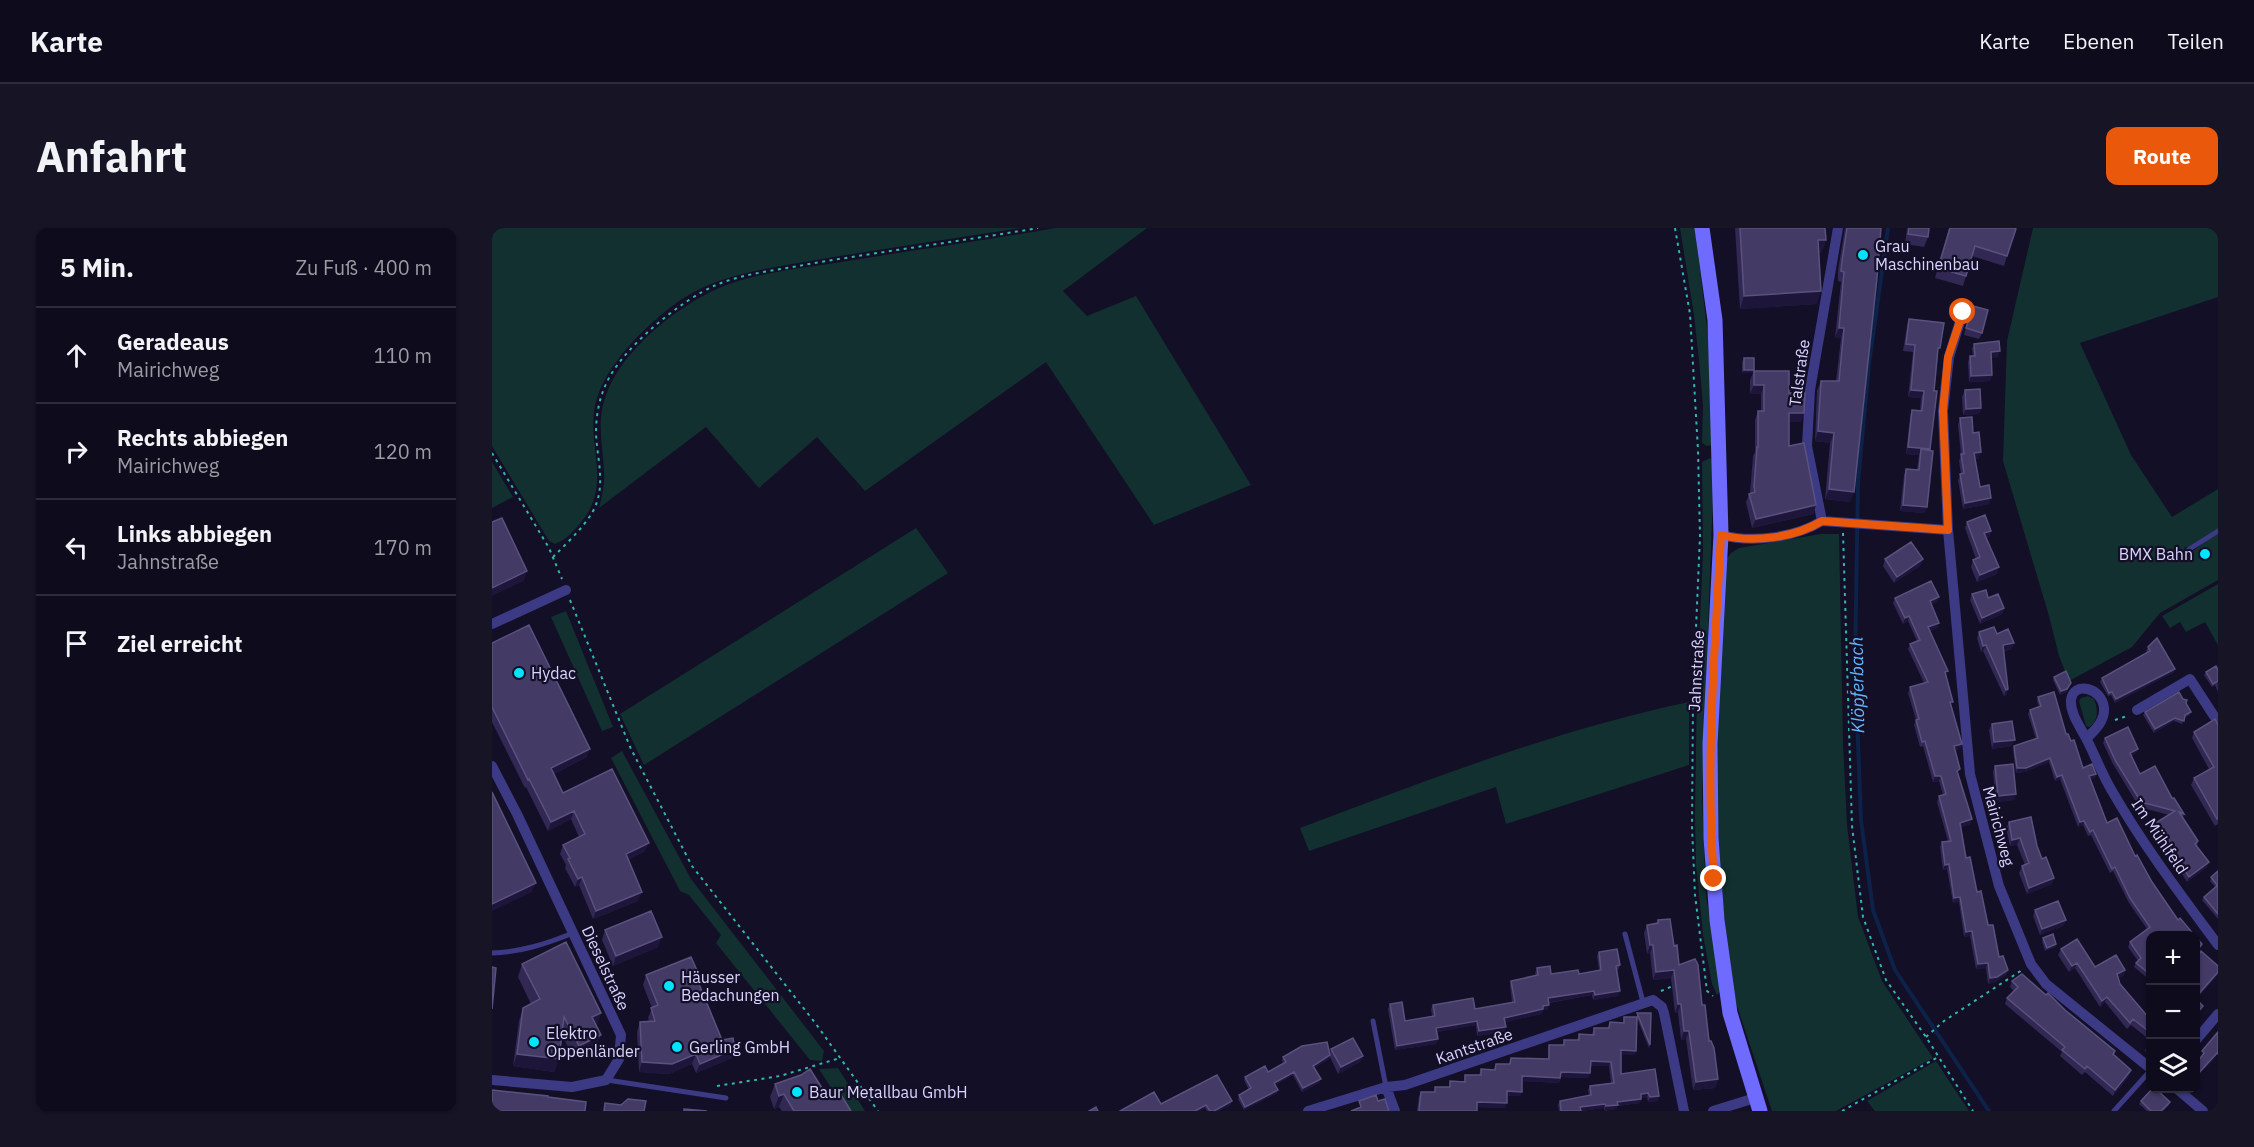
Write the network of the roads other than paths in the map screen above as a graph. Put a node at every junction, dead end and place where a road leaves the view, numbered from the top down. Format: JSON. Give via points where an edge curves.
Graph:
{"nodes":[{"id":1,"x":1702,"y":228,"type":"edge"},
{"id":2,"x":1838,"y":228,"type":"edge"},
{"id":3,"x":1963,"y":312,"type":"dead end"},
{"id":4,"x":1822,"y":521,"type":"junction"},
{"id":5,"x":1948,"y":530,"type":"junction"},
{"id":6,"x":2218,"y":531,"type":"edge"},
{"id":7,"x":1721,"y":535,"type":"junction"},
{"id":8,"x":2188,"y":550,"type":"dead end"},
{"id":9,"x":566,"y":590,"type":"road end"},
{"id":10,"x":492,"y":624,"type":"edge"},
{"id":11,"x":2137,"y":710,"type":"road end"},
{"id":12,"x":2218,"y":718,"type":"edge"},
{"id":13,"x":2087,"y":738,"type":"junction"},
{"id":14,"x":492,"y":766,"type":"edge"},
{"id":15,"x":573,"y":933,"type":"junction"},
{"id":16,"x":1625,"y":934,"type":"dead end"},
{"id":17,"x":2218,"y":945,"type":"edge"},
{"id":18,"x":492,"y":953,"type":"edge"},
{"id":19,"x":1648,"y":1001,"type":"junction"},
{"id":20,"x":2218,"y":1014,"type":"edge"},
{"id":21,"x":1373,"y":1021,"type":"dead end"},
{"id":22,"x":2197,"y":1039,"type":"edge"},
{"id":23,"x":2146,"y":1066,"type":"edge"},
{"id":24,"x":2146,"y":1076,"type":"edge"},
{"id":25,"x":492,"y":1080,"type":"edge"},
{"id":26,"x":606,"y":1080,"type":"junction"},
{"id":27,"x":1386,"y":1087,"type":"junction"},
{"id":28,"x":2181,"y":1093,"type":"edge"},
{"id":29,"x":726,"y":1098,"type":"dead end"},
{"id":30,"x":1758,"y":1105,"type":"edge"},
{"id":31,"x":1308,"y":1111,"type":"edge"},
{"id":32,"x":1395,"y":1111,"type":"edge"},
{"id":33,"x":1684,"y":1111,"type":"edge"},
{"id":34,"x":1713,"y":1111,"type":"edge"},
{"id":35,"x":2114,"y":1111,"type":"edge"},
{"id":36,"x":2203,"y":1111,"type":"edge"}],
"edges":[{"from":1,"to":7,"type":"street","name":"Jahnstraße","via":[[1715,320]]},
{"from":2,"to":4,"type":"street","name":"Talstraße","via":[[1818,319],[1810,390],[1807,446]]},
{"from":3,"to":5,"type":"street","name":"Mairichweg","via":[[1948,357],[1943,411]]},
{"from":4,"to":5,"type":"street"},
{"from":4,"to":7,"type":"street","via":[[1809,529],[1773,536],[1737,539]]},
{"from":5,"to":23,"type":"street","name":"Mairichweg","via":[[1970,774],[1999,886],[2031,964],[2046,984]]},
{"from":6,"to":8,"type":"lane"},
{"from":7,"to":30,"type":"street","name":"Jahnstraße","via":[[1710,744],[1711,838],[1730,1013]]},
{"from":9,"to":10,"type":"street"},
{"from":11,"to":12,"type":"street","via":[[2190,679]]},
{"from":13,"to":13,"type":"street","name":"Im Mühlfeld","via":[[2101,722],[2104,710],[2098,692],[2085,689],[2075,693],[2071,705]]},
{"from":13,"to":17,"type":"street","name":"Im Mühlfeld","via":[[2110,789],[2147,848]]},
{"from":14,"to":15,"type":"street","name":"Dieselstraße"},
{"from":15,"to":18,"type":"lane","via":[[539,946]]},
{"from":15,"to":26,"type":"street","name":"Dieselstraße","via":[[621,1035],[619,1059]]},
{"from":16,"to":19,"type":"lane"},
{"from":19,"to":27,"type":"street","name":"Kantstraße","via":[[1405,1086]]},
{"from":19,"to":33,"type":"street","via":[[1662,1007],[1664,1013]]},
{"from":20,"to":22,"type":"street"},
{"from":21,"to":27,"type":"lane"},
{"from":24,"to":35,"type":"lane"},
{"from":25,"to":26,"type":"street","via":[[572,1087]]},
{"from":26,"to":29,"type":"lane"},
{"from":27,"to":31,"type":"street","name":"Kantstraße"},
{"from":27,"to":32,"type":"street"},
{"from":28,"to":36,"type":"street"},
{"from":30,"to":34,"type":"street"}]}
